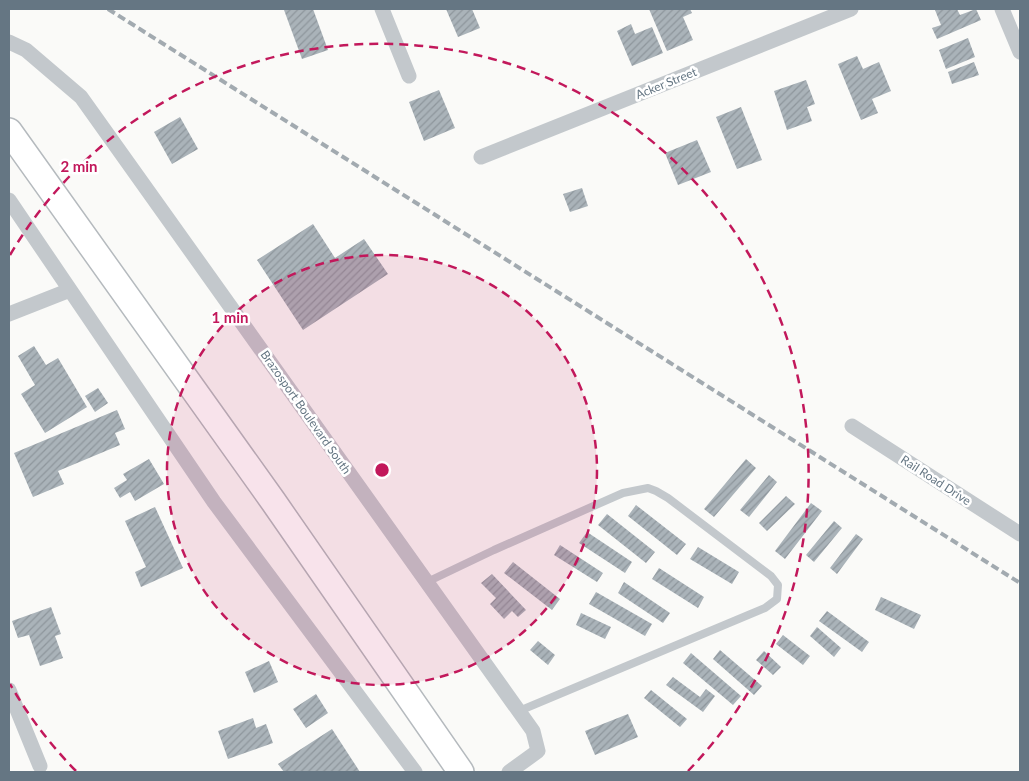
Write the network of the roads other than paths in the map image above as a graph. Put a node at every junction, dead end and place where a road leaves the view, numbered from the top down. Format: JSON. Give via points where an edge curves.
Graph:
{"nodes":[{"id":1,"x":382,"y":9,"type":"edge"},
{"id":2,"x":851,"y":9,"type":"edge"},
{"id":3,"x":1002,"y":9,"type":"edge"},
{"id":4,"x":9,"y":42,"type":"edge"},
{"id":5,"x":1020,"y":52,"type":"edge"},
{"id":6,"x":409,"y":76,"type":"dead end"},
{"id":7,"x":9,"y":131,"type":"edge"},
{"id":8,"x":481,"y":157,"type":"dead end"},
{"id":9,"x":9,"y":200,"type":"edge"},
{"id":10,"x":70,"y":290,"type":"junction"},
{"id":11,"x":9,"y":314,"type":"edge"},
{"id":12,"x":852,"y":426,"type":"dead end"},
{"id":13,"x":1020,"y":534,"type":"edge"},
{"id":14,"x":427,"y":582,"type":"junction"},
{"id":15,"x":9,"y":690,"type":"edge"},
{"id":16,"x":519,"y":711,"type":"junction"},
{"id":17,"x":40,"y":766,"type":"dead end"},
{"id":18,"x":415,"y":772,"type":"edge"},
{"id":19,"x":462,"y":772,"type":"edge"},
{"id":20,"x":509,"y":772,"type":"edge"}],
"edges":[{"from":1,"to":6,"type":"street"},
{"from":2,"to":8,"type":"street","name":"Acker Street"},
{"from":3,"to":5,"type":"street"},
{"from":4,"to":14,"type":"street","name":"Brazosport Boulevard South","via":[[26,50],[81,96]]},
{"from":7,"to":19,"type":"main road"},
{"from":9,"to":10,"type":"street"},
{"from":10,"to":11,"type":"street"},
{"from":10,"to":18,"type":"street","via":[[214,502]]},
{"from":12,"to":13,"type":"street","name":"Rail Road Drive"},
{"from":14,"to":16,"type":"street","name":"Brazosport Boulevard South"},
{"from":14,"to":16,"type":"lane","via":[[623,494],[648,488],[668,498],[771,576],[778,585],[777,599],[765,608]]},
{"from":15,"to":17,"type":"street"},
{"from":16,"to":20,"type":"street","name":"Brazosport Boulevard South","via":[[533,731],[538,750]]}]}
